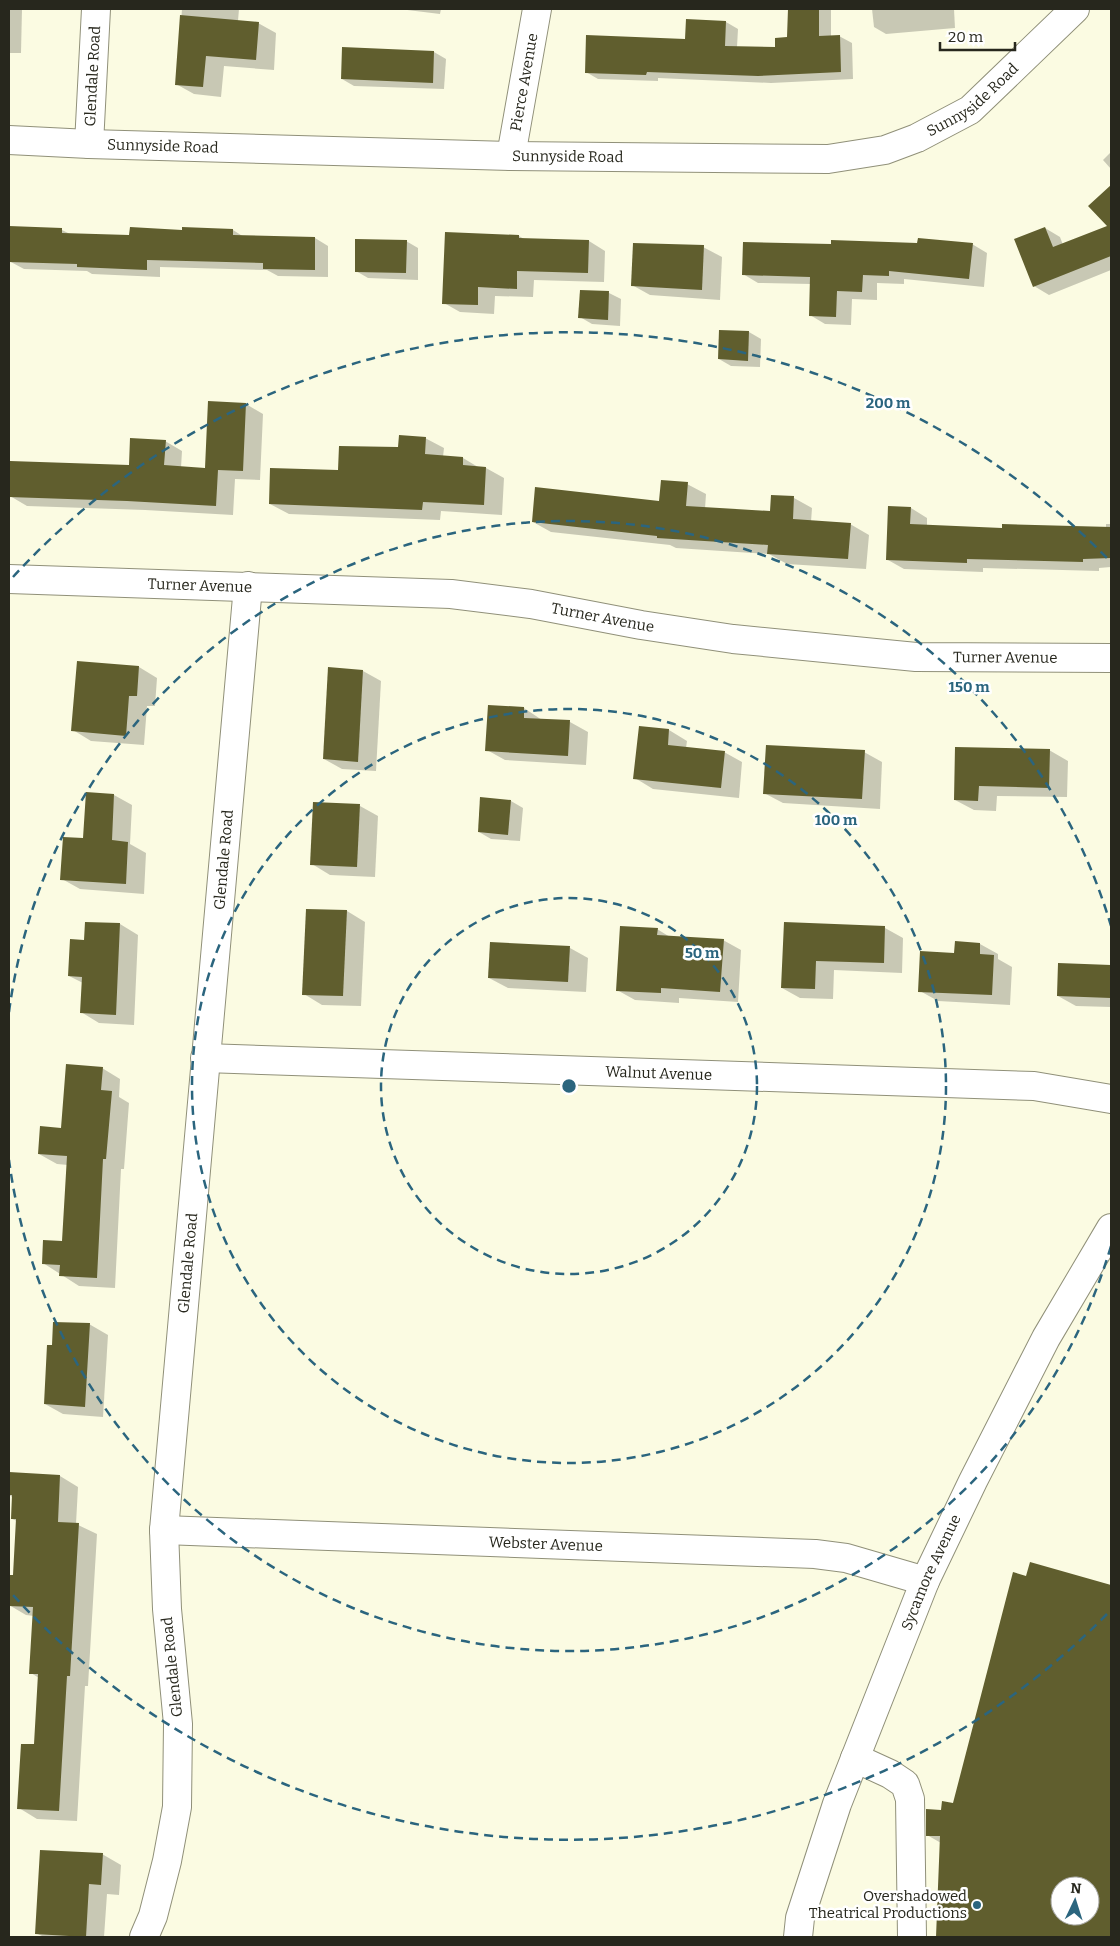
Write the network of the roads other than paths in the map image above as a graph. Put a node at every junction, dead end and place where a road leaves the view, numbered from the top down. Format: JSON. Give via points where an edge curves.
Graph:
{"nodes":[{"id":1,"x":96,"y":9,"type":"edge"},
{"id":2,"x":537,"y":9,"type":"edge"},
{"id":3,"x":1075,"y":9,"type":"edge"},
{"id":4,"x":9,"y":140,"type":"edge"},
{"id":5,"x":89,"y":144,"type":"junction"},
{"id":6,"x":511,"y":156,"type":"junction"},
{"id":7,"x":9,"y":579,"type":"edge"},
{"id":8,"x":248,"y":586,"type":"junction"},
{"id":9,"x":1111,"y":658,"type":"edge"},
{"id":10,"x":205,"y":1058,"type":"junction"},
{"id":11,"x":1111,"y":1099,"type":"edge"},
{"id":12,"x":1111,"y":1228,"type":"edge"},
{"id":13,"x":164,"y":1530,"type":"junction"},
{"id":14,"x":925,"y":1581,"type":"junction"},
{"id":15,"x":855,"y":1758,"type":"junction"},
{"id":16,"x":144,"y":1937,"type":"edge"},
{"id":17,"x":798,"y":1937,"type":"edge"},
{"id":18,"x":912,"y":1937,"type":"edge"}],
"edges":[{"from":1,"to":5,"type":"street","name":"Glendale Road"},
{"from":2,"to":6,"type":"street","name":"Pierce Avenue"},
{"from":3,"to":6,"type":"street","name":"Sunnyside Road","via":[[970,110],[917,138],[885,150],[828,159]]},
{"from":4,"to":5,"type":"street","name":"Sunnyside Road"},
{"from":5,"to":6,"type":"street","name":"Sunnyside Road"},
{"from":7,"to":8,"type":"street","name":"Turner Avenue"},
{"from":8,"to":9,"type":"street","name":"Turner Avenue","via":[[451,594],[531,604],[733,639],[916,656]]},
{"from":8,"to":10,"type":"street","name":"Glendale Road"},
{"from":10,"to":11,"type":"street","name":"Walnut Avenue","via":[[1034,1086]]},
{"from":10,"to":13,"type":"street","name":"Glendale Road"},
{"from":12,"to":14,"type":"street","name":"Sycamore Avenue","via":[[1046,1338]]},
{"from":13,"to":14,"type":"street","name":"Webster Avenue","via":[[815,1554],[846,1558]]},
{"from":13,"to":16,"type":"street","name":"Glendale Road","via":[[167,1610],[178,1724],[177,1807],[167,1861]]},
{"from":14,"to":15,"type":"street","name":"Sycamore Avenue"},
{"from":15,"to":17,"type":"street","name":"Sycamore Avenue","via":[[800,1918]]},
{"from":15,"to":18,"type":"street","via":[[905,1784],[910,1799]]}]}
